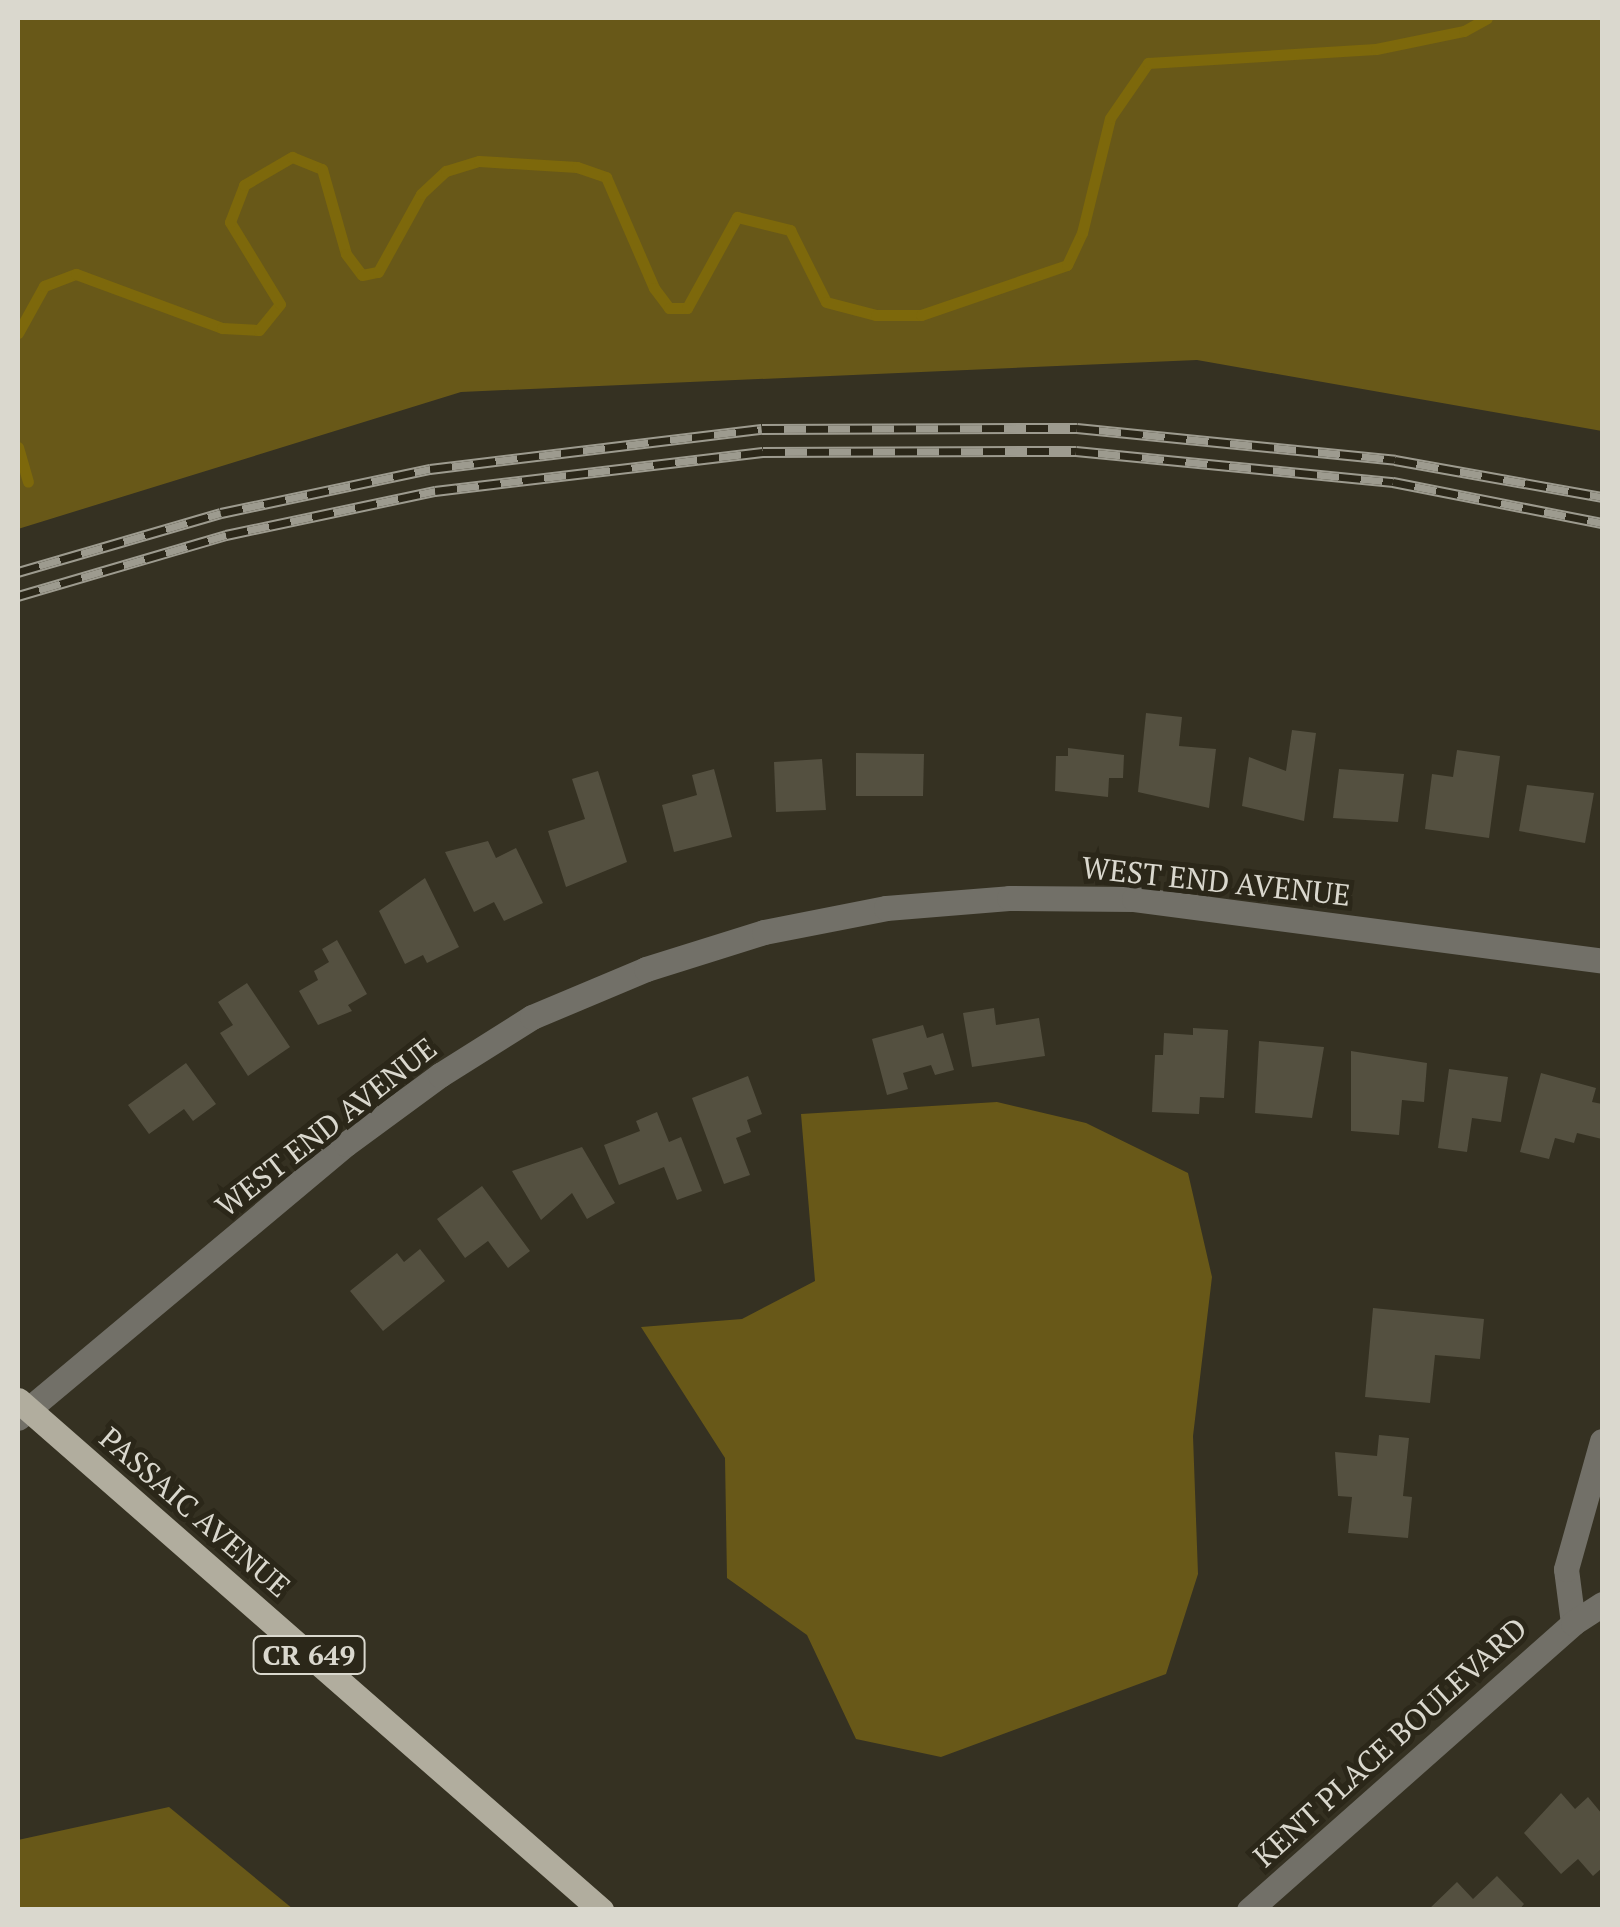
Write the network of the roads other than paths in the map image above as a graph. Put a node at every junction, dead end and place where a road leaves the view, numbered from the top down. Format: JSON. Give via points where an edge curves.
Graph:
{"nodes":[{"id":1,"x":1602,"y":961,"type":"edge"},
{"id":2,"x":21,"y":1410,"type":"edge"},
{"id":3,"x":1602,"y":1442,"type":"edge"},
{"id":4,"x":1602,"y":1604,"type":"edge"},
{"id":5,"x":1573,"y":1623,"type":"junction"},
{"id":6,"x":601,"y":1910,"type":"edge"},
{"id":7,"x":1250,"y":1910,"type":"edge"}],
"edges":[{"from":1,"to":2,"type":"street","name":"WEST END AVENUE","via":[[1134,899],[921,905],[764,932],[646,969],[532,1018],[440,1075]]},
{"from":2,"to":6,"type":"main road","name":"PASSAIC AVENUE","number":"CR 649"},
{"from":3,"to":5,"type":"street","via":[[1566,1569]]},
{"from":4,"to":5,"type":"street","name":"KENT PLACE BOULEVARD"},
{"from":5,"to":7,"type":"street","name":"KENT PLACE BOULEVARD"}]}
